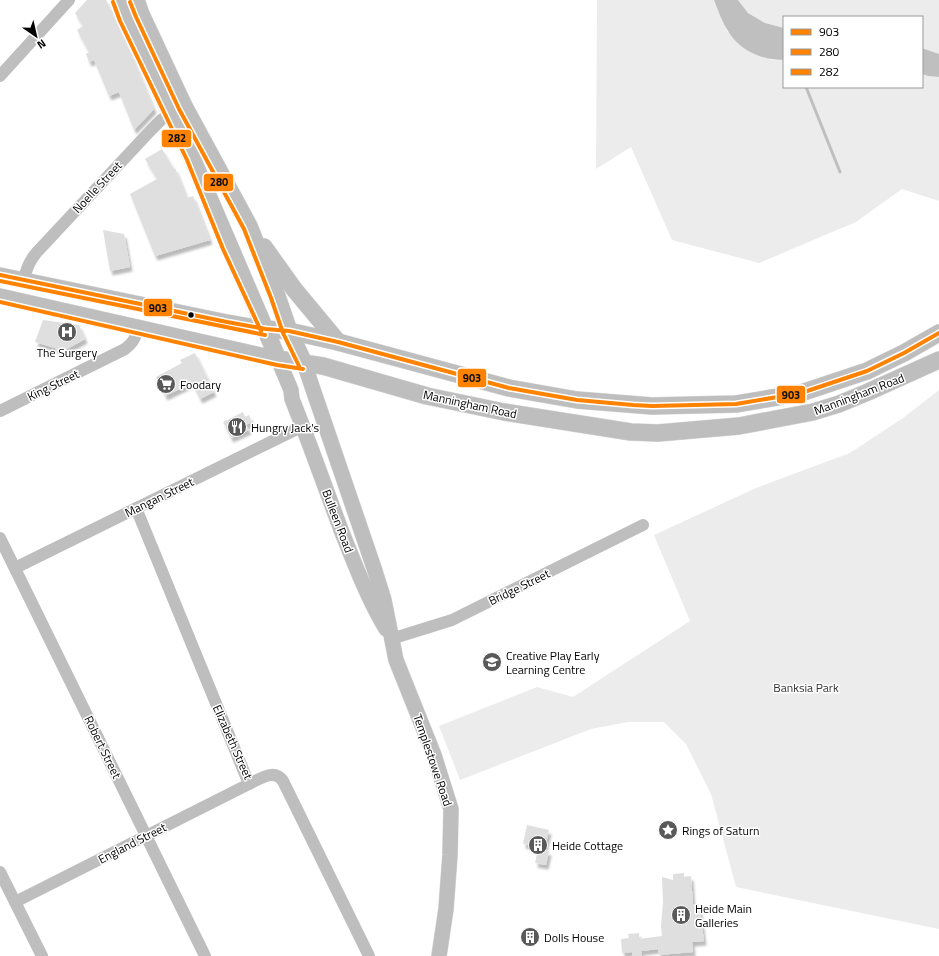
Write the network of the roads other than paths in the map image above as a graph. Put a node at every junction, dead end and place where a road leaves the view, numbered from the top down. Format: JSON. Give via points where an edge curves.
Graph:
{"nodes":[{"id":1,"x":69,"y":0,"type":"edge"},
{"id":2,"x":119,"y":0,"type":"edge"},
{"id":3,"x":136,"y":0,"type":"edge"},
{"id":4,"x":0,"y":76,"type":"edge"},
{"id":5,"x":177,"y":110,"type":"junction"},
{"id":6,"x":249,"y":226,"type":"junction"},
{"id":7,"x":0,"y":275,"type":"edge"},
{"id":8,"x":24,"y":280,"type":"junction"},
{"id":9,"x":0,"y":296,"type":"edge"},
{"id":10,"x":136,"y":327,"type":"junction"},
{"id":11,"x":266,"y":329,"type":"junction"},
{"id":12,"x":289,"y":331,"type":"junction"},
{"id":13,"x":939,"y":333,"type":"edge"},
{"id":14,"x":338,"y":342,"type":"junction"},
{"id":15,"x":278,"y":359,"type":"junction"},
{"id":16,"x":939,"y":360,"type":"edge"},
{"id":17,"x":304,"y":363,"type":"junction"},
{"id":18,"x":684,"y":406,"type":"junction"},
{"id":19,"x":0,"y":411,"type":"edge"},
{"id":20,"x":303,"y":426,"type":"junction"},
{"id":21,"x":684,"y":431,"type":"junction"},
{"id":22,"x":136,"y":508,"type":"junction"},
{"id":23,"x":643,"y":526,"type":"dead end"},
{"id":24,"x":0,"y":538,"type":"edge"},
{"id":25,"x":15,"y":568,"type":"junction"},
{"id":26,"x":391,"y":639,"type":"junction"},
{"id":27,"x":249,"y":784,"type":"junction"},
{"id":28,"x":146,"y":836,"type":"junction"},
{"id":29,"x":0,"y":872,"type":"edge"},
{"id":30,"x":15,"y":902,"type":"junction"},
{"id":31,"x":42,"y":956,"type":"edge"},
{"id":32,"x":205,"y":956,"type":"edge"},
{"id":33,"x":369,"y":956,"type":"edge"},
{"id":34,"x":439,"y":956,"type":"edge"}],
"edges":[{"from":1,"to":4,"type":"street"},
{"from":2,"to":5,"type":"highway","name":"Bulleen Road","via":[[125,18]]},
{"from":3,"to":5,"type":"highway","name":"Bulleen Road"},
{"from":5,"to":6,"type":"highway","name":"Bulleen Road"},
{"from":5,"to":8,"type":"street","name":"Noelle Street","via":[[161,120],[139,142],[37,252],[28,264]]},
{"from":5,"to":11,"type":"highway","name":"Bulleen Road","via":[[192,158]]},
{"from":6,"to":12,"type":"highway","name":"Bulleen Road"},
{"from":6,"to":14,"type":"highway","name":"Bulleen Road","via":[[294,289]]},
{"from":7,"to":8,"type":"main road","name":"Manningham Road"},
{"from":8,"to":11,"type":"main road","name":"Manningham Road"},
{"from":9,"to":10,"type":"main road","name":"Manningham Road"},
{"from":10,"to":15,"type":"main road","name":"Manningham Road"},
{"from":10,"to":19,"type":"street","name":"King Street","via":[[133,342],[125,349]]},
{"from":11,"to":12,"type":"highway","name":"Manningham Road"},
{"from":11,"to":15,"type":"highway","name":"Bulleen Road"},
{"from":12,"to":14,"type":"highway","name":"Manningham Road"},
{"from":12,"to":17,"type":"highway","name":"Bulleen Road"},
{"from":13,"to":18,"type":"highway","name":"Manningham Road","via":[[867,371],[801,394],[736,404]]},
{"from":14,"to":18,"type":"highway","name":"Manningham Road","via":[[517,389],[578,400],[646,406]]},
{"from":15,"to":17,"type":"highway","name":"Manningham Road"},
{"from":15,"to":20,"type":"main road","name":"Bulleen Road"},
{"from":16,"to":21,"type":"highway","name":"Manningham Road","via":[[839,404],[813,412],[739,426]]},
{"from":17,"to":21,"type":"highway","name":"Manningham Road","via":[[323,366],[427,396],[504,412],[631,432]]},
{"from":17,"to":26,"type":"main road","name":"Bulleen Road","via":[[374,568],[384,600]]},
{"from":18,"to":21,"type":"highway"},
{"from":20,"to":22,"type":"street","name":"Mangan Street"},
{"from":20,"to":26,"type":"main road","name":"Bulleen Road","via":[[358,573]]},
{"from":22,"to":25,"type":"street","name":"Mangan Street"},
{"from":22,"to":27,"type":"street","name":"Elizabeth Street"},
{"from":23,"to":26,"type":"street","name":"Bridge Street","via":[[452,620]]},
{"from":24,"to":25,"type":"street","name":"Robert Street"},
{"from":25,"to":28,"type":"street","name":"Robert Street"},
{"from":26,"to":34,"type":"main road","name":"Templestowe Road","via":[[396,660],[434,755],[451,808],[446,909]]},
{"from":27,"to":28,"type":"street","name":"England Street"},
{"from":27,"to":33,"type":"street","name":"Elizabeth Street","via":[[268,775],[281,777]]},
{"from":28,"to":30,"type":"street","name":"England Street"},
{"from":28,"to":32,"type":"street","name":"Robert Street"},
{"from":29,"to":30,"type":"street"},
{"from":30,"to":31,"type":"street"}]}
